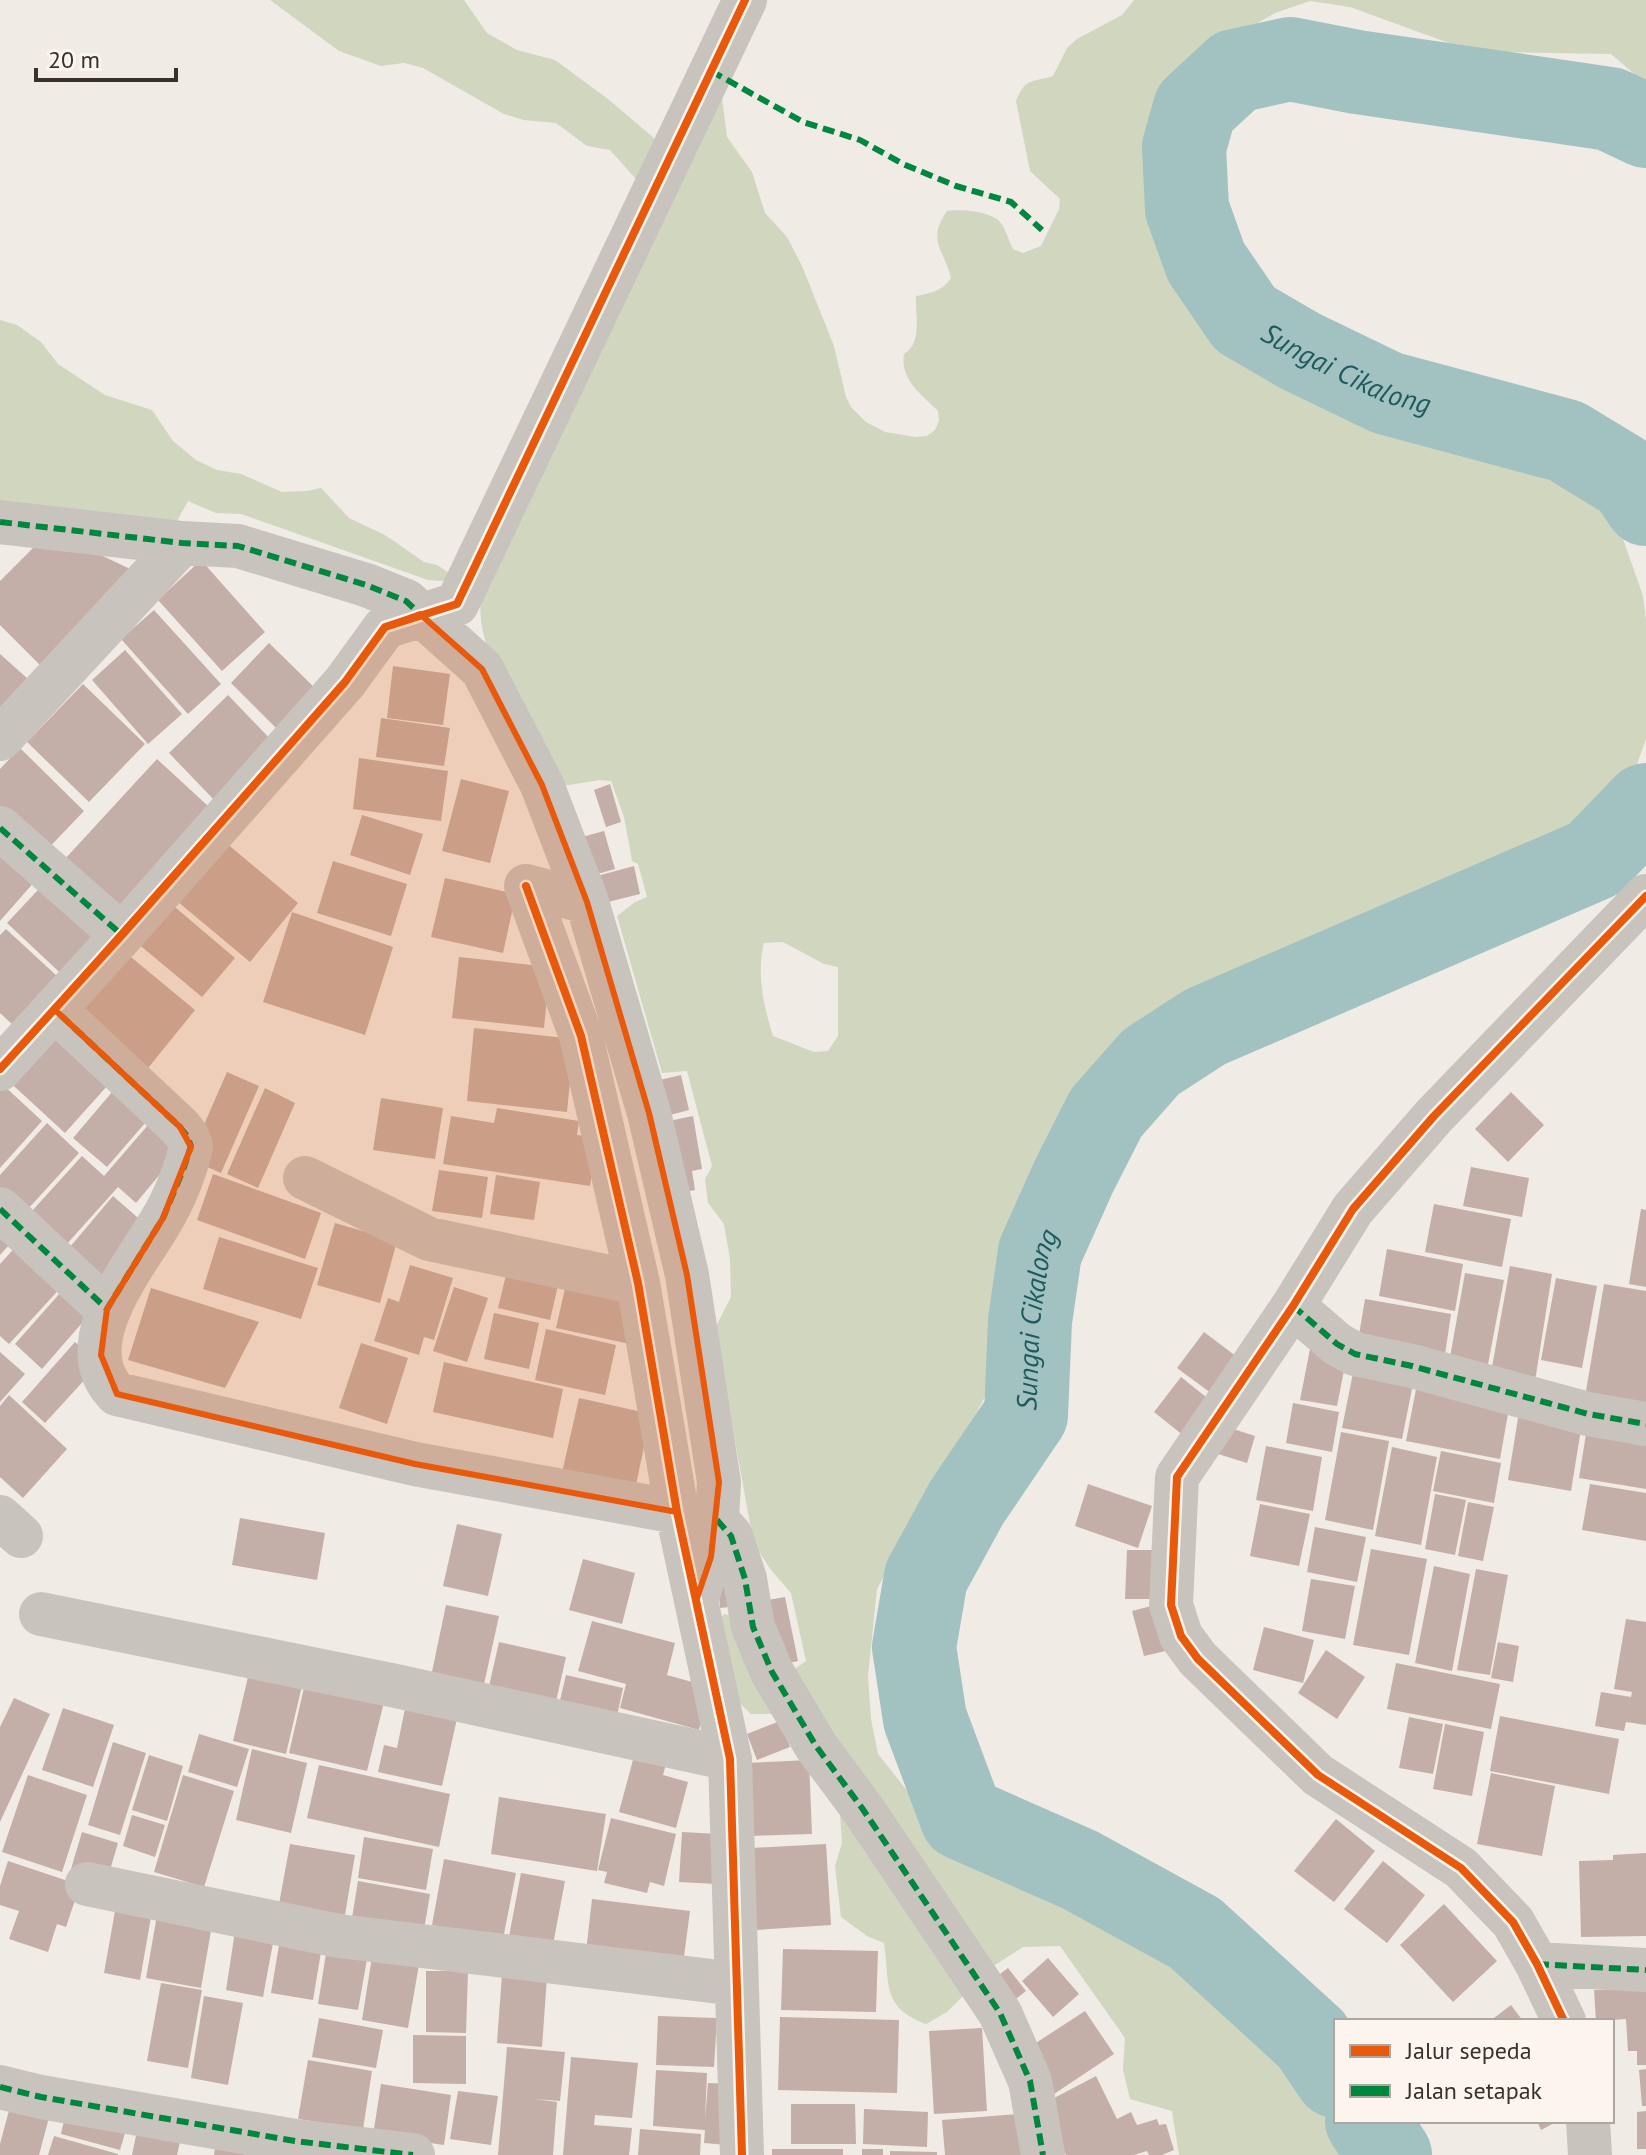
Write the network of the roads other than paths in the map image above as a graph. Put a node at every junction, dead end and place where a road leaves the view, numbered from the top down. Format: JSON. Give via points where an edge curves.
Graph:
{"nodes":[{"id":1,"x":745,"y":0,"type":"edge"},
{"id":2,"x":0,"y":522,"type":"edge"},
{"id":3,"x":182,"y":543,"type":"junction"},
{"id":4,"x":420,"y":614,"type":"junction"},
{"id":5,"x":0,"y":739,"type":"edge"},
{"id":6,"x":0,"y":828,"type":"edge"},
{"id":7,"x":1646,"y":896,"type":"edge"},
{"id":8,"x":587,"y":902,"type":"junction"},
{"id":9,"x":122,"y":935,"type":"junction"},
{"id":10,"x":54,"y":1009,"type":"junction"},
{"id":11,"x":0,"y":1069,"type":"edge"},
{"id":12,"x":305,"y":1178,"type":"dead end"},
{"id":13,"x":0,"y":1209,"type":"edge"},
{"id":14,"x":638,"y":1283,"type":"junction"},
{"id":15,"x":1293,"y":1306,"type":"junction"},
{"id":16,"x":107,"y":1309,"type":"junction"},
{"id":17,"x":1646,"y":1424,"type":"edge"},
{"id":18,"x":697,"y":1516,"type":"junction"},
{"id":19,"x":41,"y":1614,"type":"dead end"},
{"id":20,"x":730,"y":1759,"type":"junction"},
{"id":21,"x":87,"y":1884,"type":"dead end"},
{"id":22,"x":1537,"y":1964,"type":"junction"},
{"id":23,"x":1646,"y":1970,"type":"edge"},
{"id":24,"x":736,"y":1984,"type":"junction"},
{"id":25,"x":1563,"y":2019,"type":"edge"},
{"id":26,"x":0,"y":2087,"type":"edge"},
{"id":27,"x":1588,"y":2123,"type":"edge"},
{"id":28,"x":413,"y":2155,"type":"edge"},
{"id":29,"x":742,"y":2155,"type":"edge"},
{"id":30,"x":1043,"y":2155,"type":"edge"},
{"id":31,"x":1590,"y":2155,"type":"edge"}],
"edges":[{"from":1,"to":4,"type":"street","via":[[457,604]]},
{"from":2,"to":3,"type":"street"},
{"from":3,"to":4,"type":"street","via":[[238,546],[366,585],[406,601]]},
{"from":3,"to":5,"type":"street"},
{"from":4,"to":8,"type":"street","via":[[482,669],[542,785]]},
{"from":4,"to":9,"type":"street","via":[[385,627],[345,682]]},
{"from":6,"to":9,"type":"street"},
{"from":7,"to":15,"type":"street","via":[[1434,1116],[1353,1209]]},
{"from":8,"to":14,"type":"street","via":[[526,886],[581,1036]]},
{"from":8,"to":18,"type":"street","via":[[649,1113],[687,1275],[719,1482]]},
{"from":9,"to":10,"type":"street"},
{"from":10,"to":11,"type":"street"},
{"from":10,"to":16,"type":"street","via":[[180,1127],[191,1146],[163,1218]]},
{"from":12,"to":14,"type":"street","via":[[429,1239]]},
{"from":13,"to":16,"type":"street"},
{"from":14,"to":18,"type":"street"},
{"from":15,"to":17,"type":"street","via":[[1355,1354]]},
{"from":15,"to":22,"type":"street","via":[[1177,1477],[1171,1605],[1181,1636],[1318,1775],[1461,1868],[1513,1922]]},
{"from":16,"to":18,"type":"street","via":[[101,1355],[104,1375],[117,1394],[415,1464]]},
{"from":18,"to":20,"type":"street","via":[[697,1598]]},
{"from":18,"to":30,"type":"street","via":[[731,1536],[753,1627],[772,1672],[816,1746],[1000,2013],[1030,2081]]},
{"from":19,"to":20,"type":"street"},
{"from":20,"to":24,"type":"street"},
{"from":21,"to":24,"type":"street","via":[[339,1936]]},
{"from":22,"to":23,"type":"street"},
{"from":22,"to":25,"type":"street"},
{"from":24,"to":29,"type":"street"},
{"from":26,"to":28,"type":"street","via":[[295,2141]]},
{"from":27,"to":31,"type":"street"}]}
